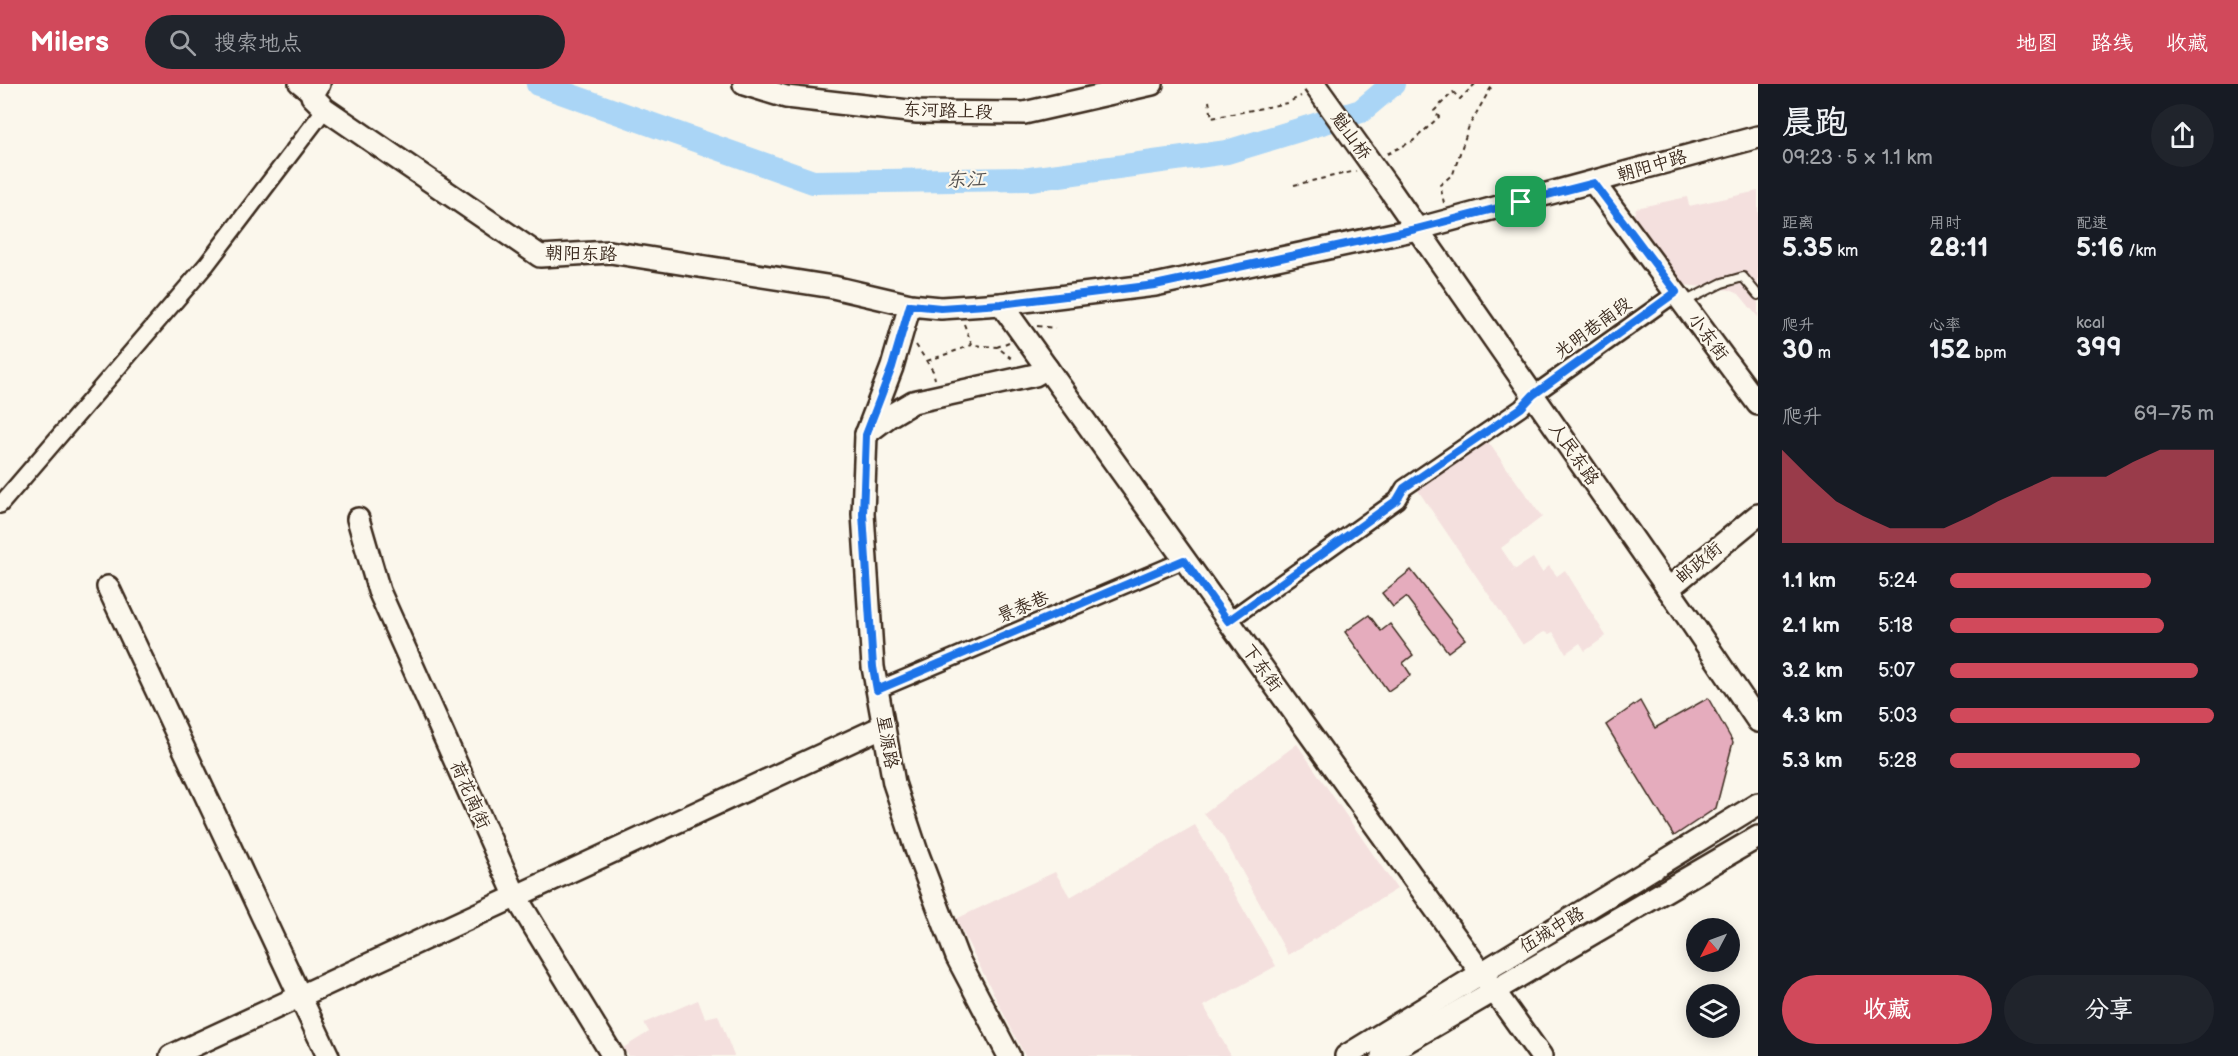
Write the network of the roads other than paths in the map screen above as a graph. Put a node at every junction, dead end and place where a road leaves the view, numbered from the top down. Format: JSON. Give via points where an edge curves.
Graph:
{"nodes":[{"id":1,"x":744,"y":84,"type":"edge"},
{"id":2,"x":1152,"y":84,"type":"edge"},
{"id":3,"x":1310,"y":89,"type":"edge"},
{"id":4,"x":313,"y":93,"type":"edge"},
{"id":5,"x":1758,"y":137,"type":"edge"},
{"id":6,"x":1594,"y":183,"type":"junction"},
{"id":7,"x":1388,"y":187,"type":"joint"},
{"id":8,"x":1416,"y":229,"type":"junction"},
{"id":9,"x":1758,"y":295,"type":"edge"},
{"id":10,"x":1679,"y":297,"type":"junction"},
{"id":11,"x":1001,"y":304,"type":"junction"},
{"id":12,"x":910,"y":305,"type":"junction"},
{"id":13,"x":1047,"y":368,"type":"junction"},
{"id":14,"x":1533,"y":395,"type":"junction"},
{"id":15,"x":1758,"y":404,"type":"edge"},
{"id":16,"x":866,"y":435,"type":"junction"},
{"id":17,"x":0,"y":505,"type":"edge"},
{"id":18,"x":1758,"y":515,"type":"edge"},
{"id":19,"x":358,"y":519,"type":"dead end"},
{"id":20,"x":1184,"y":560,"type":"junction"},
{"id":21,"x":108,"y":587,"type":"dead end"},
{"id":22,"x":1668,"y":589,"type":"junction"},
{"id":23,"x":1228,"y":621,"type":"junction"},
{"id":24,"x":877,"y":690,"type":"junction"},
{"id":25,"x":1758,"y":721,"type":"edge"},
{"id":26,"x":884,"y":726,"type":"junction"},
{"id":27,"x":1758,"y":804,"type":"edge"},
{"id":28,"x":1758,"y":837,"type":"edge"},
{"id":29,"x":516,"y":897,"type":"junction"},
{"id":30,"x":1481,"y":973,"type":"junction"},
{"id":31,"x":1494,"y":991,"type":"junction"},
{"id":32,"x":300,"y":995,"type":"junction"},
{"id":33,"x":171,"y":1056,"type":"edge"},
{"id":34,"x":328,"y":1056,"type":"edge"},
{"id":35,"x":613,"y":1056,"type":"edge"},
{"id":36,"x":1009,"y":1056,"type":"edge"},
{"id":37,"x":1346,"y":1056,"type":"edge"},
{"id":38,"x":1382,"y":1056,"type":"edge"},
{"id":39,"x":1541,"y":1056,"type":"edge"}],
"edges":[{"from":1,"to":2,"type":"street","name":"东河路上段","via":[[786,97],[917,112],[1024,113]]},
{"from":3,"to":7,"type":"street","name":"魁山桥","bridge":true},
{"from":4,"to":12,"type":"street","name":"朝阳东路","via":[[540,256],[610,252],[833,287]]},
{"from":4,"to":17,"type":"street","via":[[207,264]]},
{"from":5,"to":6,"type":"street","name":"朝阳中路"},
{"from":6,"to":8,"type":"street","name":"朝阳中路"},
{"from":6,"to":10,"type":"street","name":"小东街"},
{"from":7,"to":8,"type":"street","name":"人民东路"},
{"from":8,"to":11,"type":"street","name":"朝阳中路","via":[[1155,285]]},
{"from":8,"to":14,"type":"street","name":"人民东路"},
{"from":9,"to":10,"type":"lane","via":[[1743,277]]},
{"from":10,"to":14,"type":"street","name":"光明巷南段"},
{"from":10,"to":15,"type":"street","name":"小东街"},
{"from":11,"to":12,"type":"street","name":"朝阳中路","via":[[941,308]]},
{"from":11,"to":13,"type":"street","name":"下东街"},
{"from":12,"to":16,"type":"street","name":"星源路"},
{"from":13,"to":16,"type":"street","via":[[1035,375],[913,402]]},
{"from":13,"to":20,"type":"street","name":"下东街"},
{"from":14,"to":22,"type":"street","name":"人民东路"},
{"from":14,"to":23,"type":"street","name":"光明巷南段","via":[[1521,408],[1404,488],[1397,500]]},
{"from":16,"to":24,"type":"street","name":"星源路","via":[[863,514]]},
{"from":18,"to":22,"type":"street","name":"邮政街"},
{"from":19,"to":29,"type":"street","name":"荷花南街","via":[[379,591]]},
{"from":20,"to":23,"type":"street","name":"下东街"},
{"from":20,"to":24,"type":"street","name":"景泰巷"},
{"from":21,"to":32,"type":"street"},
{"from":22,"to":25,"type":"street","name":"人民东路"},
{"from":23,"to":30,"type":"street","name":"下东街"},
{"from":24,"to":26,"type":"street","name":"星源路"},
{"from":26,"to":29,"type":"street"},
{"from":26,"to":36,"type":"street","name":"星源路","via":[[894,783],[917,852],[957,957]]},
{"from":27,"to":30,"type":"street","name":"伍城中路"},
{"from":28,"to":31,"type":"street","name":"伍城中路"},
{"from":29,"to":32,"type":"street"},
{"from":29,"to":35,"type":"street","name":"荷花南街"},
{"from":30,"to":31,"type":"street","name":"下东街"},
{"from":30,"to":37,"type":"street","name":"伍城中路"},
{"from":31,"to":38,"type":"street","name":"伍城中路"},
{"from":31,"to":39,"type":"street","name":"下东街"},
{"from":32,"to":33,"type":"street"},
{"from":32,"to":34,"type":"street"}]}
